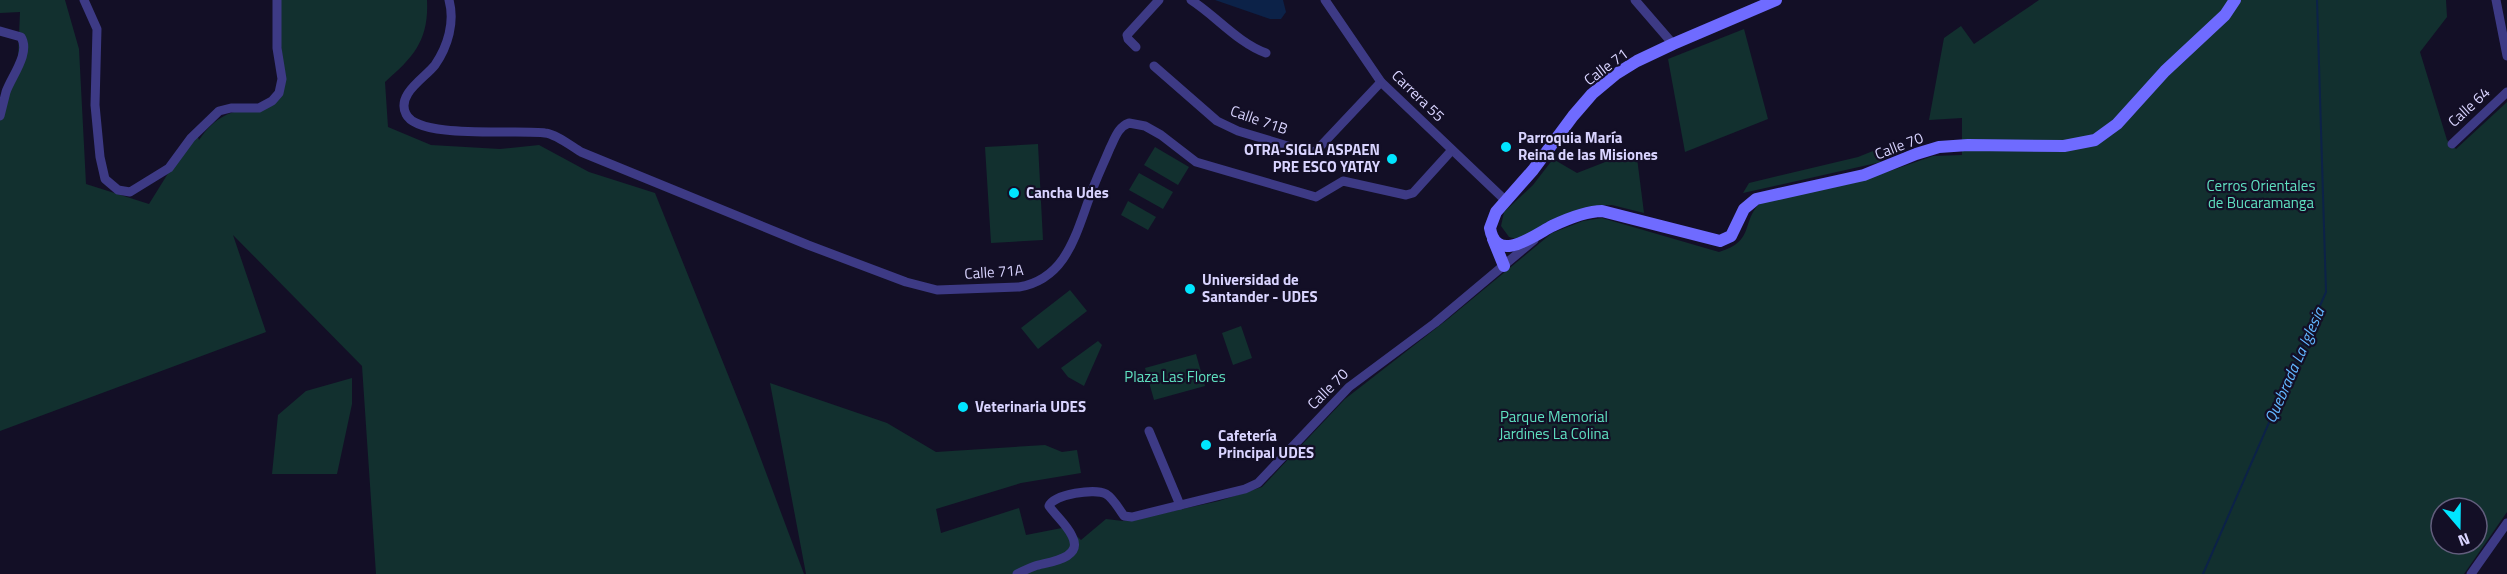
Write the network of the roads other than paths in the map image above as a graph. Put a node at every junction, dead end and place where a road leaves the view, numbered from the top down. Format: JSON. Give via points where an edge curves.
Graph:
{"nodes":[{"id":1,"x":84,"y":0,"type":"edge"},
{"id":2,"x":277,"y":0,"type":"edge"},
{"id":3,"x":449,"y":0,"type":"edge"},
{"id":4,"x":1159,"y":0,"type":"edge"},
{"id":5,"x":1191,"y":0,"type":"edge"},
{"id":6,"x":1325,"y":0,"type":"edge"},
{"id":7,"x":1635,"y":0,"type":"edge"},
{"id":8,"x":1776,"y":0,"type":"edge"},
{"id":9,"x":2235,"y":0,"type":"edge"},
{"id":10,"x":2496,"y":0,"type":"edge"},
{"id":11,"x":0,"y":31,"type":"edge"},
{"id":12,"x":1673,"y":44,"type":"junction"},
{"id":13,"x":1136,"y":46,"type":"dead end"},
{"id":14,"x":1266,"y":53,"type":"dead end"},
{"id":15,"x":2507,"y":56,"type":"edge"},
{"id":16,"x":1154,"y":66,"type":"dead end"},
{"id":17,"x":1381,"y":82,"type":"junction"},
{"id":18,"x":2507,"y":92,"type":"edge"},
{"id":19,"x":0,"y":116,"type":"edge"},
{"id":20,"x":2451,"y":144,"type":"dead end"},
{"id":21,"x":1452,"y":150,"type":"junction"},
{"id":22,"x":1506,"y":201,"type":"junction"},
{"id":23,"x":1496,"y":212,"type":"junction"},
{"id":24,"x":1547,"y":229,"type":"junction"},
{"id":25,"x":1491,"y":235,"type":"junction"},
{"id":26,"x":1524,"y":242,"type":"junction"},
{"id":27,"x":1504,"y":266,"type":"junction"},
{"id":28,"x":1149,"y":431,"type":"dead end"},
{"id":29,"x":1180,"y":506,"type":"junction"},
{"id":30,"x":2507,"y":523,"type":"edge"},
{"id":31,"x":1017,"y":574,"type":"edge"},
{"id":32,"x":2470,"y":574,"type":"edge"}],
"edges":[{"from":1,"to":2,"type":"street","via":[[97,29],[95,105],[105,179],[118,190],[130,192],[169,168],[191,138],[219,111],[259,108],[279,93],[282,79],[277,48]]},
{"from":3,"to":21,"type":"street","name":"Calle 71A","via":[[451,28],[434,66],[407,94],[405,107],[410,118],[434,128],[461,132],[546,133],[581,152],[808,245],[937,290],[1019,287],[1050,274],[1067,255],[1118,132],[1129,123],[1146,126],[1196,162],[1316,197],[1343,181],[1406,195],[1413,193]]},
{"from":4,"to":13,"type":"street","via":[[1127,36]]},
{"from":5,"to":14,"type":"street","via":[[1252,49]]},
{"from":6,"to":17,"type":"street","name":"Carrera 55"},
{"from":7,"to":12,"type":"street"},
{"from":8,"to":12,"type":"street","name":"Calle 71"},
{"from":9,"to":24,"type":"street","name":"Calle 70","via":[[2226,15],[2165,71],[2117,124],[2095,140],[2064,146],[1968,145],[1928,150],[1864,175],[1756,199],[1744,209],[1731,236],[1720,241],[1610,211],[1588,213]]},
{"from":10,"to":15,"type":"street"},
{"from":11,"to":19,"type":"street","via":[[21,37],[23,46]]},
{"from":12,"to":22,"type":"street","name":"Calle 71","via":[[1629,66],[1604,84],[1573,116]]},
{"from":16,"to":17,"type":"street","name":"Calle 71B","via":[[1216,121],[1315,152]]},
{"from":17,"to":21,"type":"street","name":"Carrera 55"},
{"from":18,"to":20,"type":"street","name":"Calle 64"},
{"from":21,"to":22,"type":"street","name":"Carrera 55"},
{"from":22,"to":23,"type":"street","name":"Calle 71"},
{"from":23,"to":25,"type":"street"},
{"from":23,"to":26,"type":"street","via":[[1495,225],[1503,240]]},
{"from":24,"to":26,"type":"street","name":"Calle 70"},
{"from":24,"to":27,"type":"street","name":"Calle 70"},
{"from":25,"to":26,"type":"street","via":[[1505,246]]},
{"from":25,"to":27,"type":"street"},
{"from":27,"to":29,"type":"street","name":"Calle 70","via":[[1349,387],[1258,483]]},
{"from":28,"to":29,"type":"street"},
{"from":29,"to":31,"type":"street","name":"Calle 70","via":[[1127,517],[1108,495],[1065,495],[1049,504],[1072,535],[1072,549],[1060,560]]},
{"from":30,"to":32,"type":"street"}]}
